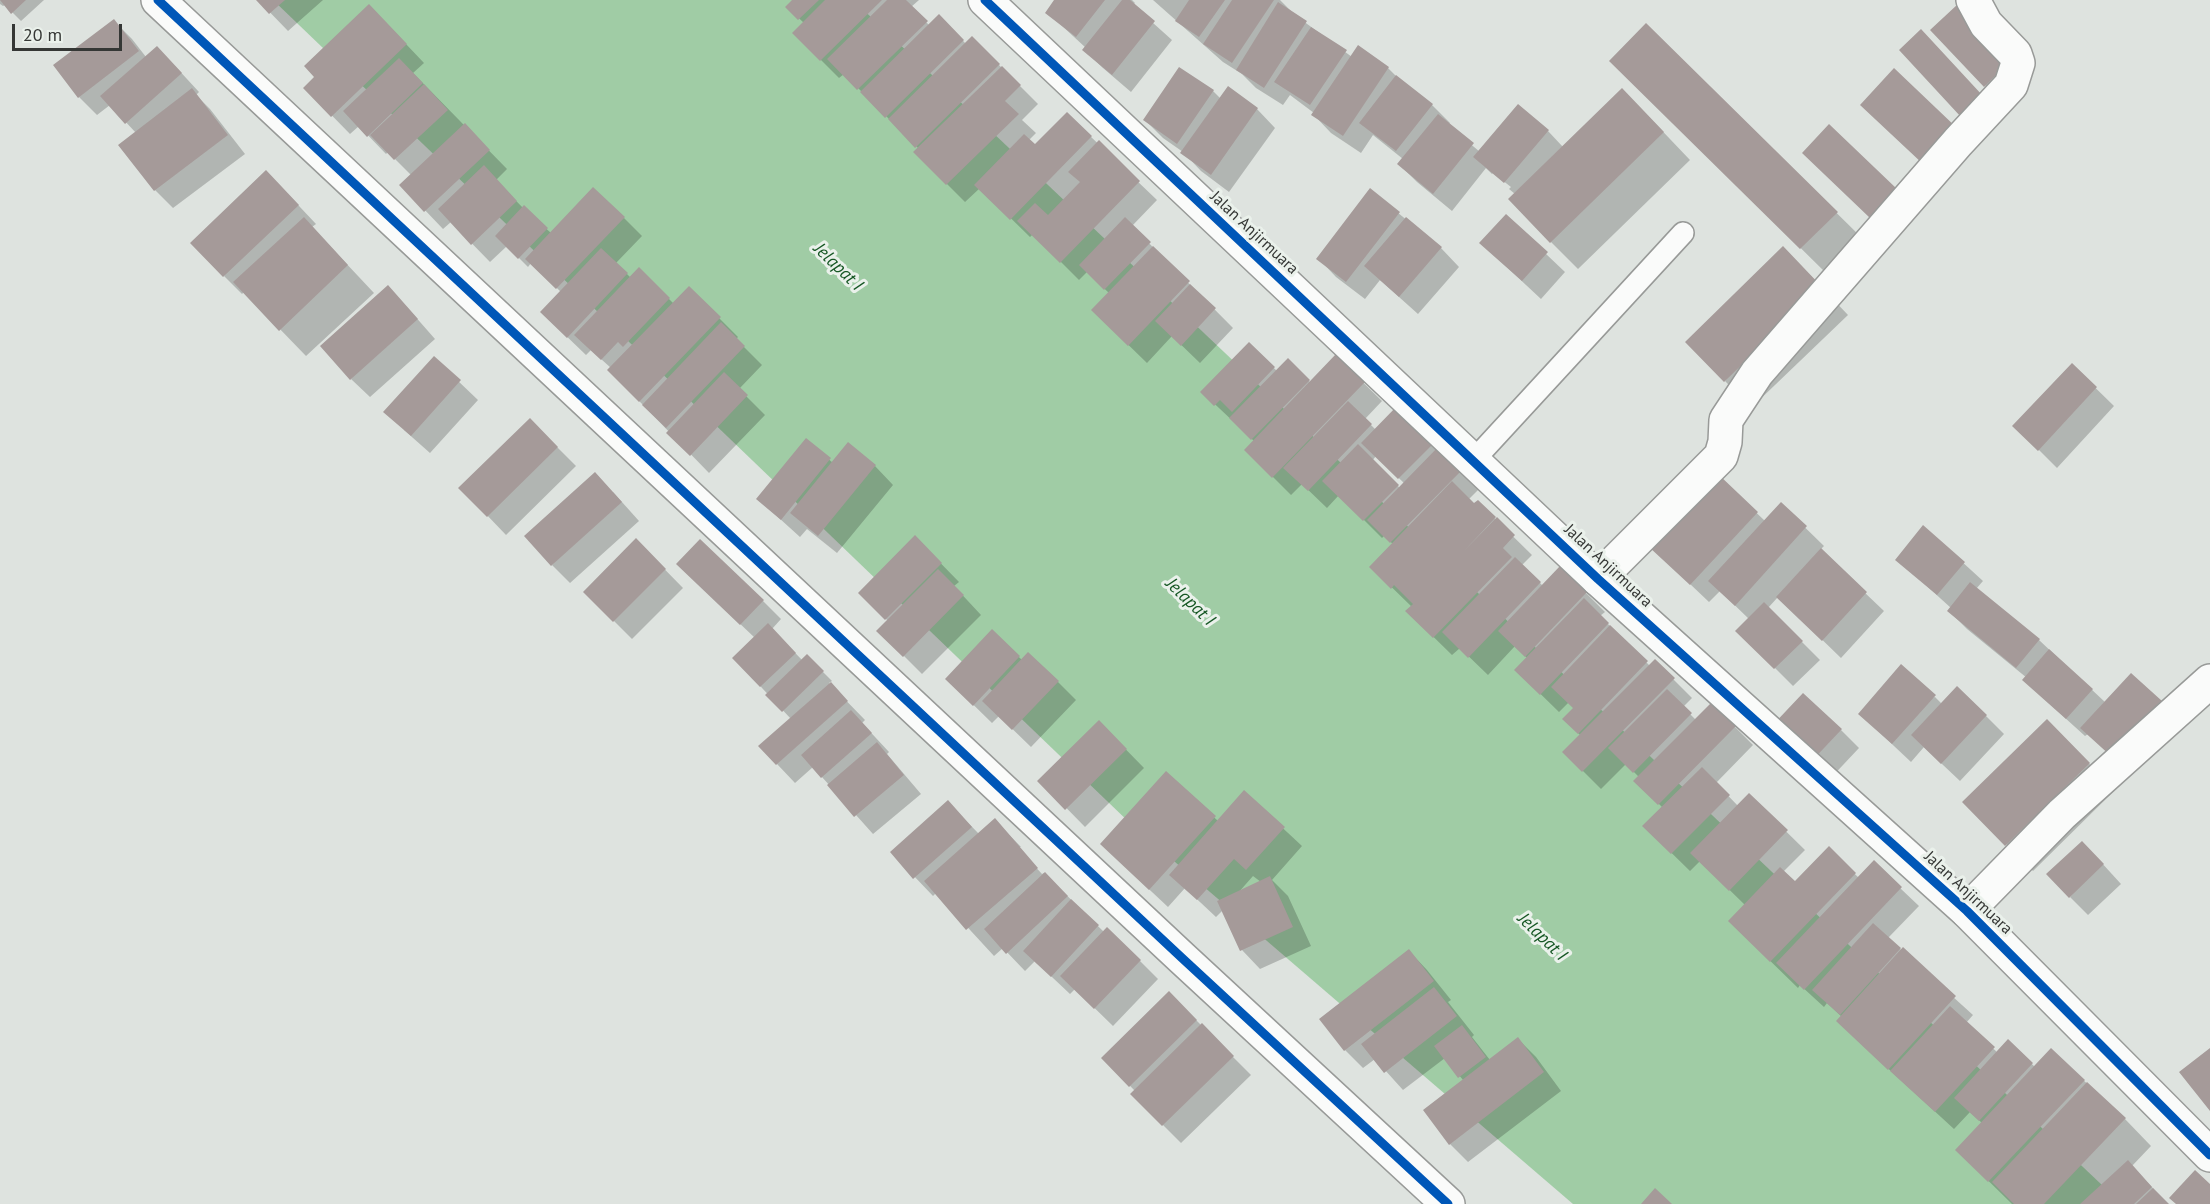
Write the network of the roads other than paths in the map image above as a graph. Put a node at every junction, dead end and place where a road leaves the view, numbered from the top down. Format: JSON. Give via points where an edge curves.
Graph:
{"nodes":[{"id":1,"x":158,"y":0,"type":"edge"},
{"id":2,"x":985,"y":0,"type":"edge"},
{"id":3,"x":1973,"y":0,"type":"edge"},
{"id":4,"x":1683,"y":233,"type":"dead end"},
{"id":5,"x":1473,"y":461,"type":"junction"},
{"id":6,"x":1598,"y":579,"type":"junction"},
{"id":7,"x":2210,"y":681,"type":"edge"},
{"id":8,"x":1967,"y":911,"type":"junction"},
{"id":9,"x":2210,"y":1155,"type":"edge"},
{"id":10,"x":1448,"y":1204,"type":"edge"}],
"edges":[{"from":1,"to":10,"type":"street"},
{"from":2,"to":5,"type":"street","name":"Jalan Anjirmuara"},
{"from":3,"to":6,"type":"street","via":[[1986,24],[2015,54],[2018,63],[2011,85],[1757,374],[1726,420],[1721,456]]},
{"from":4,"to":5,"type":"lane"},
{"from":5,"to":6,"type":"street","name":"Jalan Anjirmuara"},
{"from":6,"to":8,"type":"street","name":"Jalan Anjirmuara"},
{"from":7,"to":8,"type":"street","via":[[2061,814]]},
{"from":8,"to":9,"type":"street","name":"Jalan Anjirmuara"}]}
